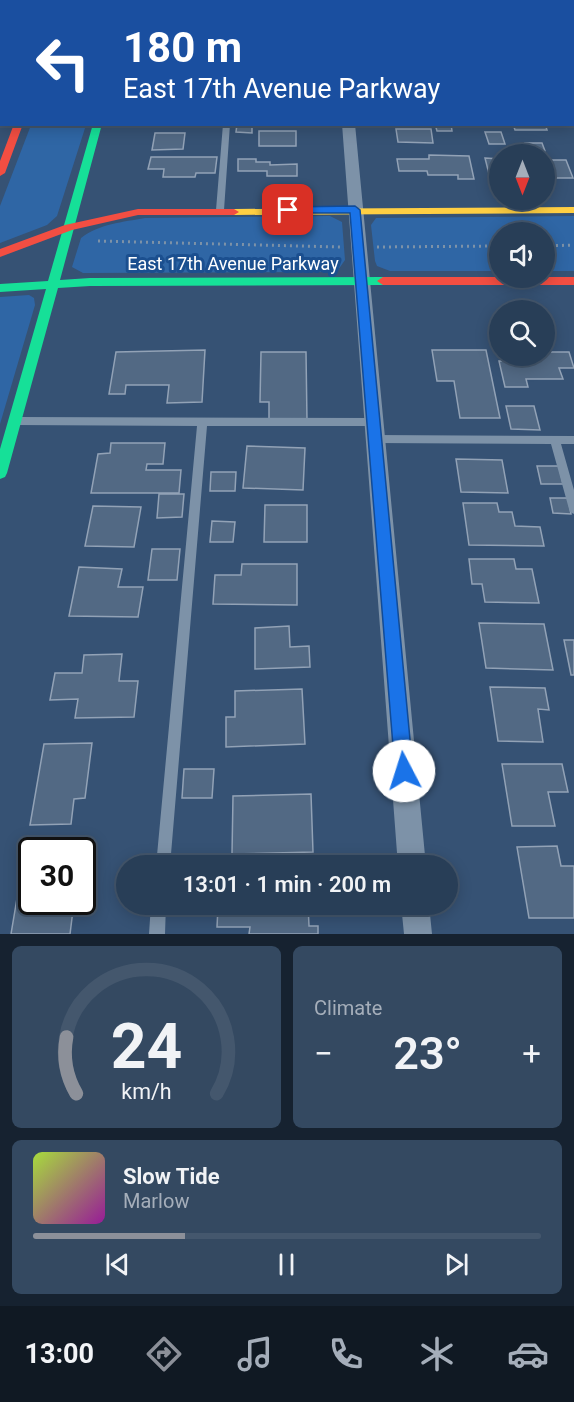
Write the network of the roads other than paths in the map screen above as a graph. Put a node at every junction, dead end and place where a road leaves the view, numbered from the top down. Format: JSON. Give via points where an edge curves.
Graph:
{"nodes":[{"id":1,"x":18,"y":126,"type":"edge"},
{"id":2,"x":98,"y":126,"type":"edge"},
{"id":3,"x":227,"y":126,"type":"edge"},
{"id":4,"x":348,"y":126,"type":"edge"},
{"id":5,"x":0,"y":173,"type":"edge"},
{"id":6,"x":107,"y":204,"type":"dead end"},
{"id":7,"x":177,"y":210,"type":"junction"},
{"id":8,"x":220,"y":210,"type":"junction"},
{"id":9,"x":355,"y":210,"type":"junction"},
{"id":10,"x":574,"y":210,"type":"edge"},
{"id":11,"x":69,"y":227,"type":"junction"},
{"id":12,"x":0,"y":253,"type":"edge"},
{"id":13,"x":361,"y":281,"type":"junction"},
{"id":14,"x":574,"y":281,"type":"edge"},
{"id":15,"x":53,"y":284,"type":"junction"},
{"id":16,"x":0,"y":288,"type":"edge"},
{"id":17,"x":15,"y":421,"type":"junction"},
{"id":18,"x":202,"y":423,"type":"junction"},
{"id":19,"x":374,"y":431,"type":"junction"},
{"id":20,"x":555,"y":440,"type":"junction"},
{"id":21,"x":574,"y":440,"type":"edge"},
{"id":22,"x":0,"y":473,"type":"edge"},
{"id":23,"x":574,"y":509,"type":"edge"},
{"id":24,"x":164,"y":855,"type":"edge"},
{"id":25,"x":411,"y":855,"type":"edge"},
{"id":26,"x":158,"y":915,"type":"edge"},
{"id":27,"x":416,"y":915,"type":"edge"},
{"id":28,"x":157,"y":934,"type":"edge"},
{"id":29,"x":418,"y":934,"type":"edge"}],
"edges":[{"from":1,"to":5,"type":"main road"},
{"from":2,"to":11,"type":"main road","via":[[82,199]]},
{"from":3,"to":8,"type":"lane"},
{"from":4,"to":9,"type":"street"},
{"from":6,"to":7,"type":"main road"},
{"from":7,"to":8,"type":"main road"},
{"from":7,"to":11,"type":"main road","via":[[116,215]]},
{"from":8,"to":9,"type":"main road"},
{"from":9,"to":10,"type":"main road"},
{"from":9,"to":13,"type":"street"},
{"from":11,"to":12,"type":"main road"},
{"from":11,"to":15,"type":"main road"},
{"from":13,"to":14,"type":"main road","name":"East 17th Avenue Parkway"},
{"from":13,"to":15,"type":"main road","name":"East 17th Avenue Parkway"},
{"from":13,"to":19,"type":"street"},
{"from":15,"to":16,"type":"main road","name":"East 17th Avenue Parkway"},
{"from":15,"to":17,"type":"main road"},
{"from":17,"to":18,"type":"lane"},
{"from":17,"to":22,"type":"main road"},
{"from":18,"to":19,"type":"lane"},
{"from":18,"to":24,"type":"lane"},
{"from":19,"to":20,"type":"lane"},
{"from":19,"to":25,"type":"street"},
{"from":20,"to":21,"type":"lane"},
{"from":20,"to":23,"type":"lane"},
{"from":26,"to":28,"type":"lane"},
{"from":27,"to":29,"type":"street"}]}
